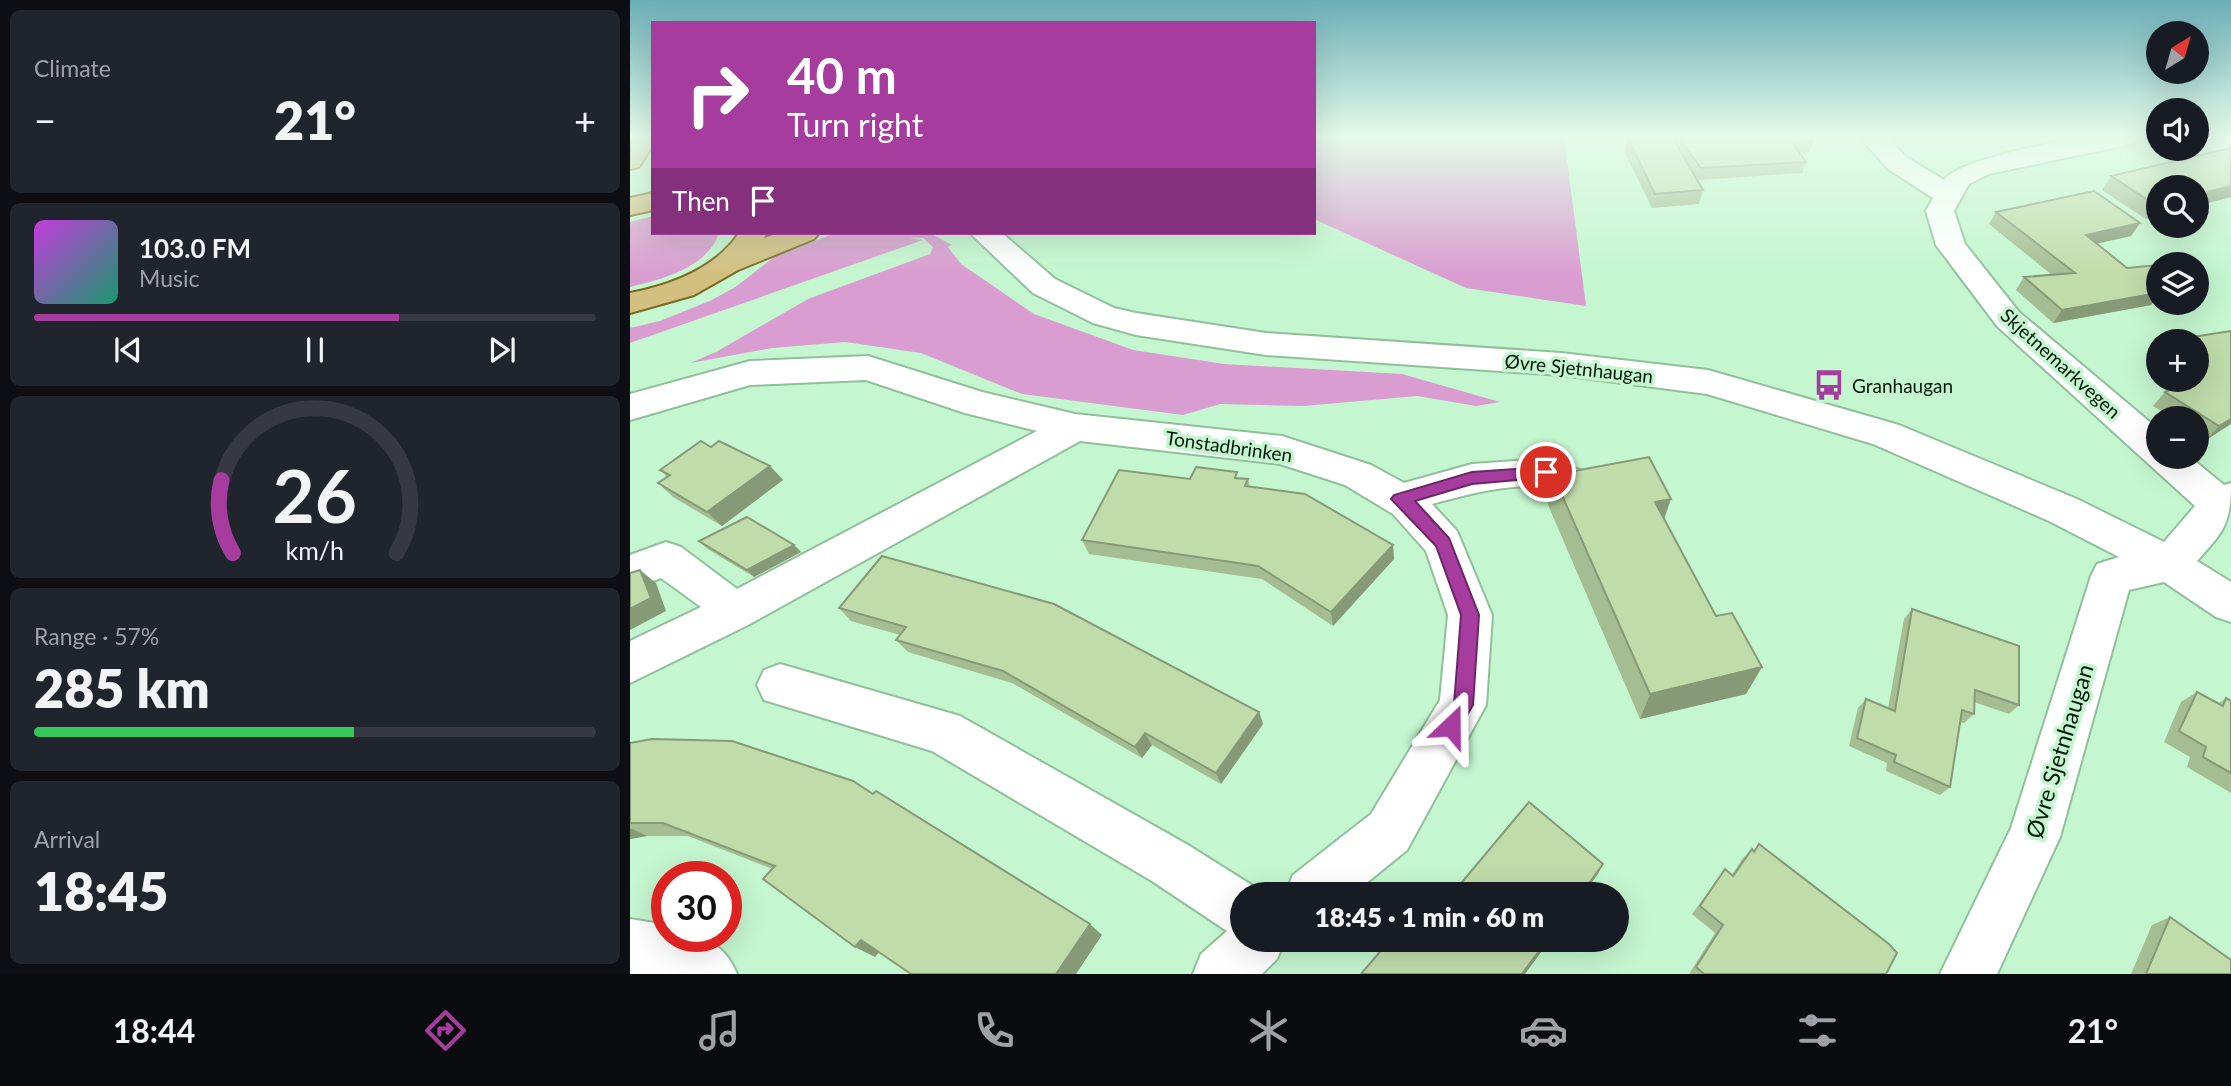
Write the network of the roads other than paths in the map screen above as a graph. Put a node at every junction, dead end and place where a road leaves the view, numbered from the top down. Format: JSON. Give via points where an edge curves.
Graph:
{"nodes":[{"id":1,"x":1928,"y":182,"type":"edge"},
{"id":2,"x":1955,"y":182,"type":"edge"},
{"id":3,"x":1948,"y":195,"type":"junction"},
{"id":4,"x":651,"y":202,"type":"edge"},
{"id":5,"x":630,"y":207,"type":"edge"},
{"id":6,"x":752,"y":235,"type":"edge"},
{"id":7,"x":799,"y":235,"type":"edge"},
{"id":8,"x":987,"y":235,"type":"edge"},
{"id":9,"x":727,"y":264,"type":"junction"},
{"id":10,"x":630,"y":303,"type":"edge"},
{"id":11,"x":630,"y":407,"type":"edge"},
{"id":12,"x":1075,"y":427,"type":"junction"},
{"id":13,"x":2146,"y":440,"type":"edge"},
{"id":14,"x":2182,"y":469,"type":"edge"},
{"id":15,"x":1572,"y":482,"type":"edge"},
{"id":16,"x":1399,"y":499,"type":"junction"},
{"id":17,"x":2225,"y":500,"type":"edge"},
{"id":18,"x":2169,"y":564,"type":"junction"},
{"id":19,"x":630,"y":572,"type":"edge"},
{"id":20,"x":2231,"y":604,"type":"edge"},
{"id":21,"x":733,"y":612,"type":"junction"},
{"id":22,"x":630,"y":663,"type":"edge"},
{"id":23,"x":780,"y":685,"type":"dead end"},
{"id":24,"x":1327,"y":882,"type":"edge"},
{"id":25,"x":1230,"y":903,"type":"edge"},
{"id":26,"x":630,"y":947,"type":"edge"},
{"id":27,"x":1245,"y":952,"type":"edge"},
{"id":28,"x":709,"y":974,"type":"edge"},
{"id":29,"x":1221,"y":974,"type":"edge"},
{"id":30,"x":1968,"y":974,"type":"edge"}],
"edges":[{"from":1,"to":3,"type":"street"},
{"from":2,"to":3,"type":"street"},
{"from":3,"to":13,"type":"street","name":"Skjetnemarkvegen","via":[[1940,211],[1951,245],[2008,319]]},
{"from":4,"to":5,"type":"main road"},
{"from":6,"to":9,"type":"main road"},
{"from":7,"to":9,"type":"main road"},
{"from":8,"to":18,"type":"street","name":"Øvre Sjetnhaugan","via":[[1044,286],[1104,316],[1136,324],[1266,344],[1561,363],[1708,382],[1886,433],[2063,510]]},
{"from":9,"to":10,"type":"main road","via":[[669,293]]},
{"from":11,"to":12,"type":"street","name":"Tonstadbrinken","via":[[750,373],[868,368],[978,404]]},
{"from":12,"to":16,"type":"street","name":"Tonstadbrinken","via":[[1282,450],[1358,475]]},
{"from":12,"to":21,"type":"street"},
{"from":14,"to":17,"type":"street"},
{"from":15,"to":16,"type":"street","via":[[1546,472],[1472,478]]},
{"from":16,"to":24,"type":"street","name":"Tonstadbrinken","via":[[1443,543],[1470,615],[1463,705],[1389,832]]},
{"from":17,"to":18,"type":"street"},
{"from":18,"to":20,"type":"street","name":"Øvre Sjetnhaugan"},
{"from":18,"to":30,"type":"street","name":"Øvre Sjetnhaugan","via":[[2112,576],[2034,837]]},
{"from":19,"to":21,"type":"street","via":[[666,559]]},
{"from":21,"to":22,"type":"street"},
{"from":23,"to":25,"type":"street","via":[[943,732],[1170,863]]},
{"from":26,"to":28,"type":"street","via":[[675,954]]},
{"from":27,"to":29,"type":"street"}]}
